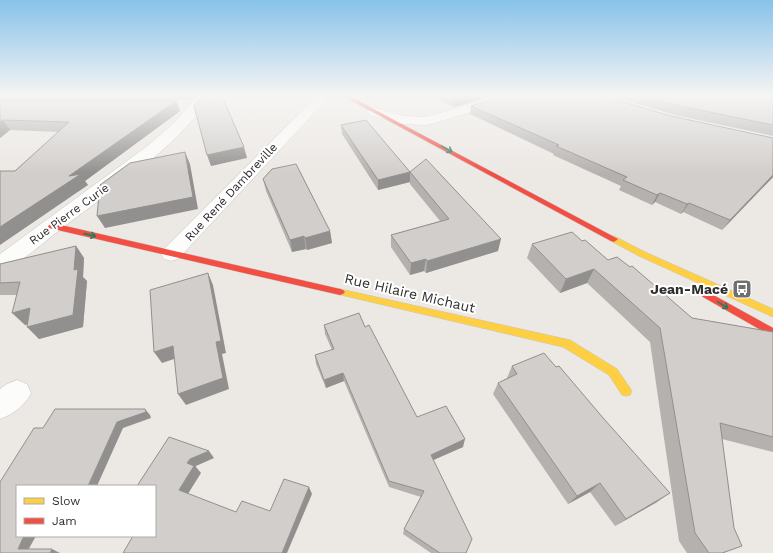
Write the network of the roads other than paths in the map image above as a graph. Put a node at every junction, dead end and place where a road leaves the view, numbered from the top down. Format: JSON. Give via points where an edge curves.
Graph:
{"nodes":[{"id":1,"x":182,"y":122,"type":"edge"},
{"id":2,"x":299,"y":122,"type":"edge"},
{"id":3,"x":395,"y":122,"type":"edge"},
{"id":4,"x":417,"y":122,"type":"edge"},
{"id":5,"x":426,"y":122,"type":"edge"},
{"id":6,"x":438,"y":122,"type":"edge"},
{"id":7,"x":432,"y":124,"type":"junction"},
{"id":8,"x":413,"y":131,"type":"junction"},
{"id":9,"x":481,"y":158,"type":"dead end"},
{"id":10,"x":547,"y":204,"type":"junction"},
{"id":11,"x":52,"y":226,"type":"junction"},
{"id":12,"x":171,"y":254,"type":"junction"},
{"id":13,"x":642,"y":254,"type":"junction"},
{"id":14,"x":0,"y":264,"type":"edge"},
{"id":15,"x":773,"y":313,"type":"edge"},
{"id":16,"x":773,"y":333,"type":"edge"},
{"id":17,"x":626,"y":391,"type":"dead end"}],
"edges":[{"from":1,"to":11,"type":"street","name":"Rue Pierre Curie","via":[[156,148]]},
{"from":2,"to":12,"type":"street","name":"Rue René Dambreville"},
{"from":3,"to":8,"type":"main road"},
{"from":4,"to":7,"type":"street"},
{"from":5,"to":7,"type":"main road"},
{"from":6,"to":7,"type":"street"},
{"from":7,"to":8,"type":"street"},
{"from":8,"to":10,"type":"main road","one_way":true},
{"from":9,"to":10,"type":"main road"},
{"from":10,"to":13,"type":"main road"},
{"from":11,"to":12,"type":"main road","name":"Rue Hilaire Michaut","one_way":true},
{"from":11,"to":14,"type":"street","name":"Rue Pierre Curie"},
{"from":12,"to":17,"type":"main road","name":"Rue Hilaire Michaut","via":[[566,343],[613,372]]},
{"from":13,"to":15,"type":"main road"},
{"from":13,"to":16,"type":"main road","one_way":true,"via":[[689,285]]}]}
